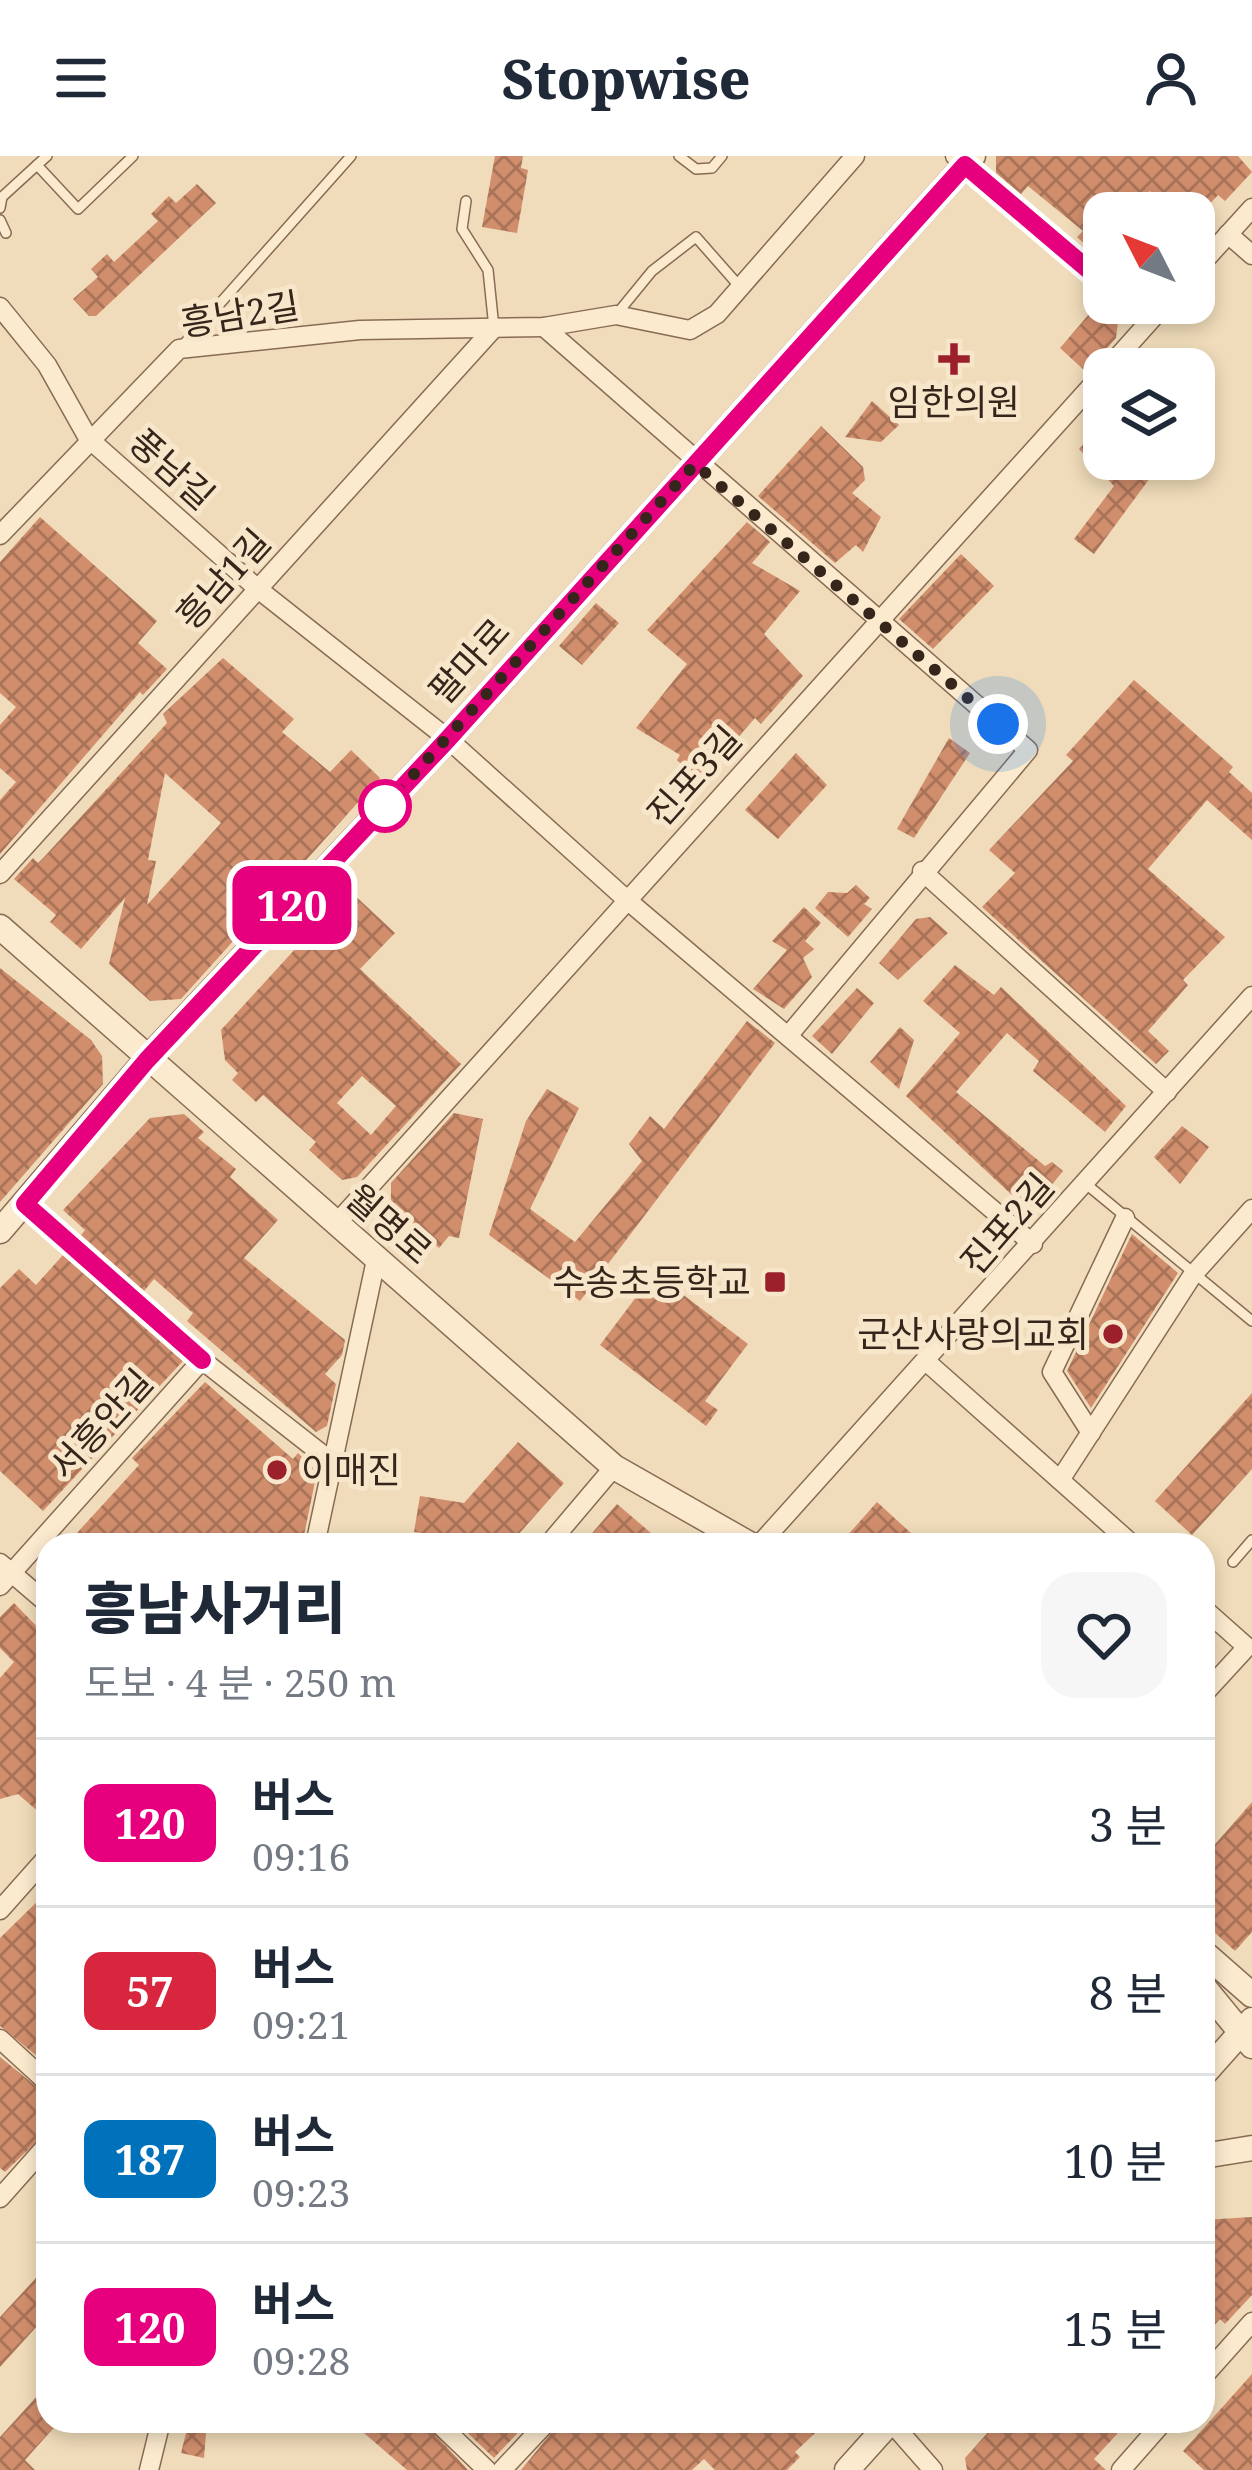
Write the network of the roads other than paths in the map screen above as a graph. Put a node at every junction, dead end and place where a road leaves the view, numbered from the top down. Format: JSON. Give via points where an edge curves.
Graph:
{"nodes":[{"id":1,"x":47,"y":156,"type":"edge"},
{"id":2,"x":133,"y":156,"type":"edge"},
{"id":3,"x":351,"y":156,"type":"edge"},
{"id":4,"x":679,"y":156,"type":"edge"},
{"id":5,"x":722,"y":156,"type":"edge"},
{"id":6,"x":855,"y":156,"type":"edge"},
{"id":7,"x":964,"y":159,"type":"edge"},
{"id":8,"x":37,"y":165,"type":"junction"},
{"id":9,"x":466,"y":201,"type":"dead end"},
{"id":10,"x":0,"y":208,"type":"edge"},
{"id":11,"x":1252,"y":208,"type":"edge"},
{"id":12,"x":0,"y":220,"type":"edge"},
{"id":13,"x":6,"y":233,"type":"dead end"},
{"id":14,"x":1228,"y":234,"type":"junction"},
{"id":15,"x":1215,"y":249,"type":"edge"},
{"id":16,"x":1252,"y":255,"type":"edge"},
{"id":17,"x":1083,"y":264,"type":"edge"},
{"id":18,"x":740,"y":287,"type":"junction"},
{"id":19,"x":0,"y":307,"type":"edge"},
{"id":20,"x":616,"y":315,"type":"junction"},
{"id":21,"x":1147,"y":324,"type":"edge"},
{"id":22,"x":544,"y":327,"type":"junction"},
{"id":23,"x":494,"y":328,"type":"junction"},
{"id":24,"x":1125,"y":348,"type":"edge"},
{"id":25,"x":179,"y":349,"type":"junction"},
{"id":26,"x":1083,"y":394,"type":"edge"},
{"id":27,"x":88,"y":438,"type":"junction"},
{"id":28,"x":695,"y":464,"type":"junction"},
{"id":29,"x":0,"y":536,"type":"edge"},
{"id":30,"x":258,"y":589,"type":"junction"},
{"id":31,"x":878,"y":622,"type":"junction"},
{"id":32,"x":448,"y":739,"type":"junction"},
{"id":33,"x":922,"y":871,"type":"junction"},
{"id":34,"x":0,"y":874,"type":"edge"},
{"id":35,"x":627,"y":900,"type":"junction"},
{"id":36,"x":0,"y":928,"type":"edge"},
{"id":37,"x":1252,"y":996,"type":"edge"},
{"id":38,"x":788,"y":1036,"type":"junction"},
{"id":39,"x":147,"y":1060,"type":"junction"},
{"id":40,"x":1167,"y":1092,"type":"junction"},
{"id":41,"x":1086,"y":1184,"type":"junction"},
{"id":42,"x":25,"y":1204,"type":"junction"},
{"id":43,"x":1252,"y":1209,"type":"edge"},
{"id":44,"x":1125,"y":1219,"type":"junction"},
{"id":45,"x":335,"y":1225,"type":"junction"},
{"id":46,"x":0,"y":1232,"type":"edge"},
{"id":47,"x":1033,"y":1244,"type":"junction"},
{"id":48,"x":376,"y":1260,"type":"junction"},
{"id":49,"x":1192,"y":1276,"type":"junction"},
{"id":50,"x":1252,"y":1300,"type":"edge"},
{"id":51,"x":1241,"y":1312,"type":"junction"},
{"id":52,"x":1252,"y":1322,"type":"edge"},
{"id":53,"x":202,"y":1360,"type":"junction"},
{"id":54,"x":928,"y":1363,"type":"junction"},
{"id":55,"x":1091,"y":1433,"type":"junction"},
{"id":56,"x":332,"y":1462,"type":"junction"},
{"id":57,"x":614,"y":1467,"type":"junction"},
{"id":58,"x":1060,"y":1480,"type":"junction"},
{"id":59,"x":42,"y":1533,"type":"edge"},
{"id":60,"x":317,"y":1533,"type":"edge"},
{"id":61,"x":558,"y":1533,"type":"edge"},
{"id":62,"x":733,"y":1533,"type":"edge"},
{"id":63,"x":766,"y":1533,"type":"edge"},
{"id":64,"x":1120,"y":1533,"type":"edge"},
{"id":65,"x":36,"y":1539,"type":"edge"},
{"id":66,"x":1252,"y":1540,"type":"edge"},
{"id":67,"x":1233,"y":1562,"type":"dead end"},
{"id":68,"x":4,"y":1574,"type":"edge"},
{"id":69,"x":36,"y":1596,"type":"edge"},
{"id":70,"x":1215,"y":1617,"type":"edge"},
{"id":71,"x":1249,"y":1643,"type":"edge"},
{"id":72,"x":1215,"y":1681,"type":"edge"},
{"id":73,"x":36,"y":1870,"type":"edge"},
{"id":74,"x":0,"y":1910,"type":"edge"},
{"id":75,"x":1215,"y":1963,"type":"edge"},
{"id":76,"x":1252,"y":1995,"type":"edge"},
{"id":77,"x":1215,"y":1999,"type":"edge"},
{"id":78,"x":1248,"y":2033,"type":"edge"},
{"id":79,"x":0,"y":2038,"type":"edge"},
{"id":80,"x":1215,"y":2064,"type":"edge"},
{"id":81,"x":36,"y":2072,"type":"edge"},
{"id":82,"x":1252,"y":2148,"type":"edge"},
{"id":83,"x":1215,"y":2154,"type":"edge"},
{"id":84,"x":36,"y":2158,"type":"edge"},
{"id":85,"x":0,"y":2198,"type":"edge"},
{"id":86,"x":1252,"y":2322,"type":"edge"},
{"id":87,"x":1215,"y":2364,"type":"edge"},
{"id":88,"x":158,"y":2433,"type":"edge"},
{"id":89,"x":449,"y":2433,"type":"edge"},
{"id":90,"x":537,"y":2433,"type":"edge"},
{"id":91,"x":880,"y":2433,"type":"edge"},
{"id":92,"x":901,"y":2433,"type":"edge"},
{"id":93,"x":1153,"y":2433,"type":"edge"},
{"id":94,"x":149,"y":2470,"type":"edge"},
{"id":95,"x":488,"y":2470,"type":"edge"},
{"id":96,"x":502,"y":2470,"type":"edge"},
{"id":97,"x":847,"y":2470,"type":"edge"},
{"id":98,"x":933,"y":2470,"type":"edge"},
{"id":99,"x":1121,"y":2470,"type":"edge"}],
"edges":[{"from":1,"to":8,"type":"lane"},
{"from":2,"to":8,"type":"lane","via":[[78,208]]},
{"from":3,"to":25,"type":"lane"},
{"from":4,"to":5,"type":"lane","via":[[696,169],[712,168]]},
{"from":6,"to":18,"type":"street","name":"흥남2길"},
{"from":7,"to":17,"type":"street","name":"팔마로"},
{"from":7,"to":28,"type":"street","name":"팔마로"},
{"from":8,"to":10,"type":"lane"},
{"from":9,"to":23,"type":"lane","via":[[462,229],[488,270]]},
{"from":11,"to":14,"type":"street"},
{"from":12,"to":13,"type":"lane"},
{"from":14,"to":15,"type":"street"},
{"from":14,"to":16,"type":"street"},
{"from":18,"to":20,"type":"street","name":"흥남2길","via":[[690,330]]},
{"from":18,"to":20,"type":"lane","via":[[696,237],[652,271]]},
{"from":19,"to":27,"type":"street","name":"풍남길","via":[[47,364]]},
{"from":20,"to":22,"type":"street","name":"흥남2길"},
{"from":21,"to":24,"type":"street","name":"진포3길"},
{"from":22,"to":23,"type":"street","name":"흥남2길"},
{"from":22,"to":28,"type":"street"},
{"from":23,"to":25,"type":"street","name":"흥남2길","via":[[361,330]]},
{"from":23,"to":30,"type":"street","name":"흥남1길"},
{"from":25,"to":27,"type":"street","name":"흥남2길"},
{"from":26,"to":31,"type":"street","name":"진포3길"},
{"from":27,"to":29,"type":"street","name":"흥남2길"},
{"from":27,"to":30,"type":"street","name":"풍남길"},
{"from":28,"to":31,"type":"street"},
{"from":28,"to":32,"type":"street","name":"팔마로"},
{"from":30,"to":32,"type":"street","name":"풍남길"},
{"from":30,"to":34,"type":"street","name":"흥남1길"},
{"from":31,"to":33,"type":"street","via":[[1028,750]]},
{"from":31,"to":35,"type":"street","name":"진포3길"},
{"from":32,"to":35,"type":"street","name":"풍남길"},
{"from":32,"to":39,"type":"street","name":"팔마로"},
{"from":33,"to":38,"type":"street"},
{"from":33,"to":40,"type":"street"},
{"from":35,"to":38,"type":"street","name":"풍남길"},
{"from":35,"to":45,"type":"street","name":"진포3길"},
{"from":36,"to":39,"type":"street","name":"월명로"},
{"from":37,"to":40,"type":"street","name":"진포2길"},
{"from":38,"to":47,"type":"street","name":"풍남길"},
{"from":39,"to":42,"type":"street","name":"팔마로"},
{"from":39,"to":45,"type":"street","name":"월명로"},
{"from":40,"to":41,"type":"street","name":"진포2길"},
{"from":41,"to":44,"type":"lane"},
{"from":41,"to":47,"type":"street","name":"진포2길"},
{"from":42,"to":46,"type":"street","name":"팔마로"},
{"from":42,"to":53,"type":"street"},
{"from":43,"to":49,"type":"street"},
{"from":44,"to":49,"type":"lane"},
{"from":44,"to":55,"type":"street","via":[[1052,1372]]},
{"from":45,"to":48,"type":"street","name":"월명로"},
{"from":47,"to":54,"type":"street","name":"진포2길"},
{"from":48,"to":56,"type":"street"},
{"from":48,"to":57,"type":"street","name":"월명로"},
{"from":49,"to":51,"type":"lane"},
{"from":49,"to":55,"type":"street"},
{"from":50,"to":51,"type":"lane"},
{"from":51,"to":52,"type":"lane"},
{"from":53,"to":56,"type":"street"},
{"from":53,"to":59,"type":"street","name":"서흥안길"},
{"from":54,"to":58,"type":"street"},
{"from":54,"to":63,"type":"street","name":"진포2길"},
{"from":55,"to":58,"type":"street"},
{"from":56,"to":60,"type":"street"},
{"from":57,"to":61,"type":"street"},
{"from":57,"to":62,"type":"street","name":"월명로"},
{"from":58,"to":64,"type":"street"},
{"from":65,"to":68,"type":"street","name":"서흥안길"},
{"from":66,"to":67,"type":"lane"},
{"from":68,"to":69,"type":"street"},
{"from":70,"to":71,"type":"street"},
{"from":71,"to":72,"type":"street"},
{"from":73,"to":74,"type":"street"},
{"from":75,"to":76,"type":"street"},
{"from":77,"to":78,"type":"street"},
{"from":78,"to":80,"type":"street"},
{"from":79,"to":81,"type":"street"},
{"from":82,"to":83,"type":"street"},
{"from":84,"to":85,"type":"street"},
{"from":86,"to":87,"type":"street"},
{"from":88,"to":94,"type":"street"},
{"from":89,"to":95,"type":"street"},
{"from":90,"to":96,"type":"street"},
{"from":91,"to":97,"type":"street"},
{"from":92,"to":98,"type":"street"},
{"from":93,"to":99,"type":"street"}]}
